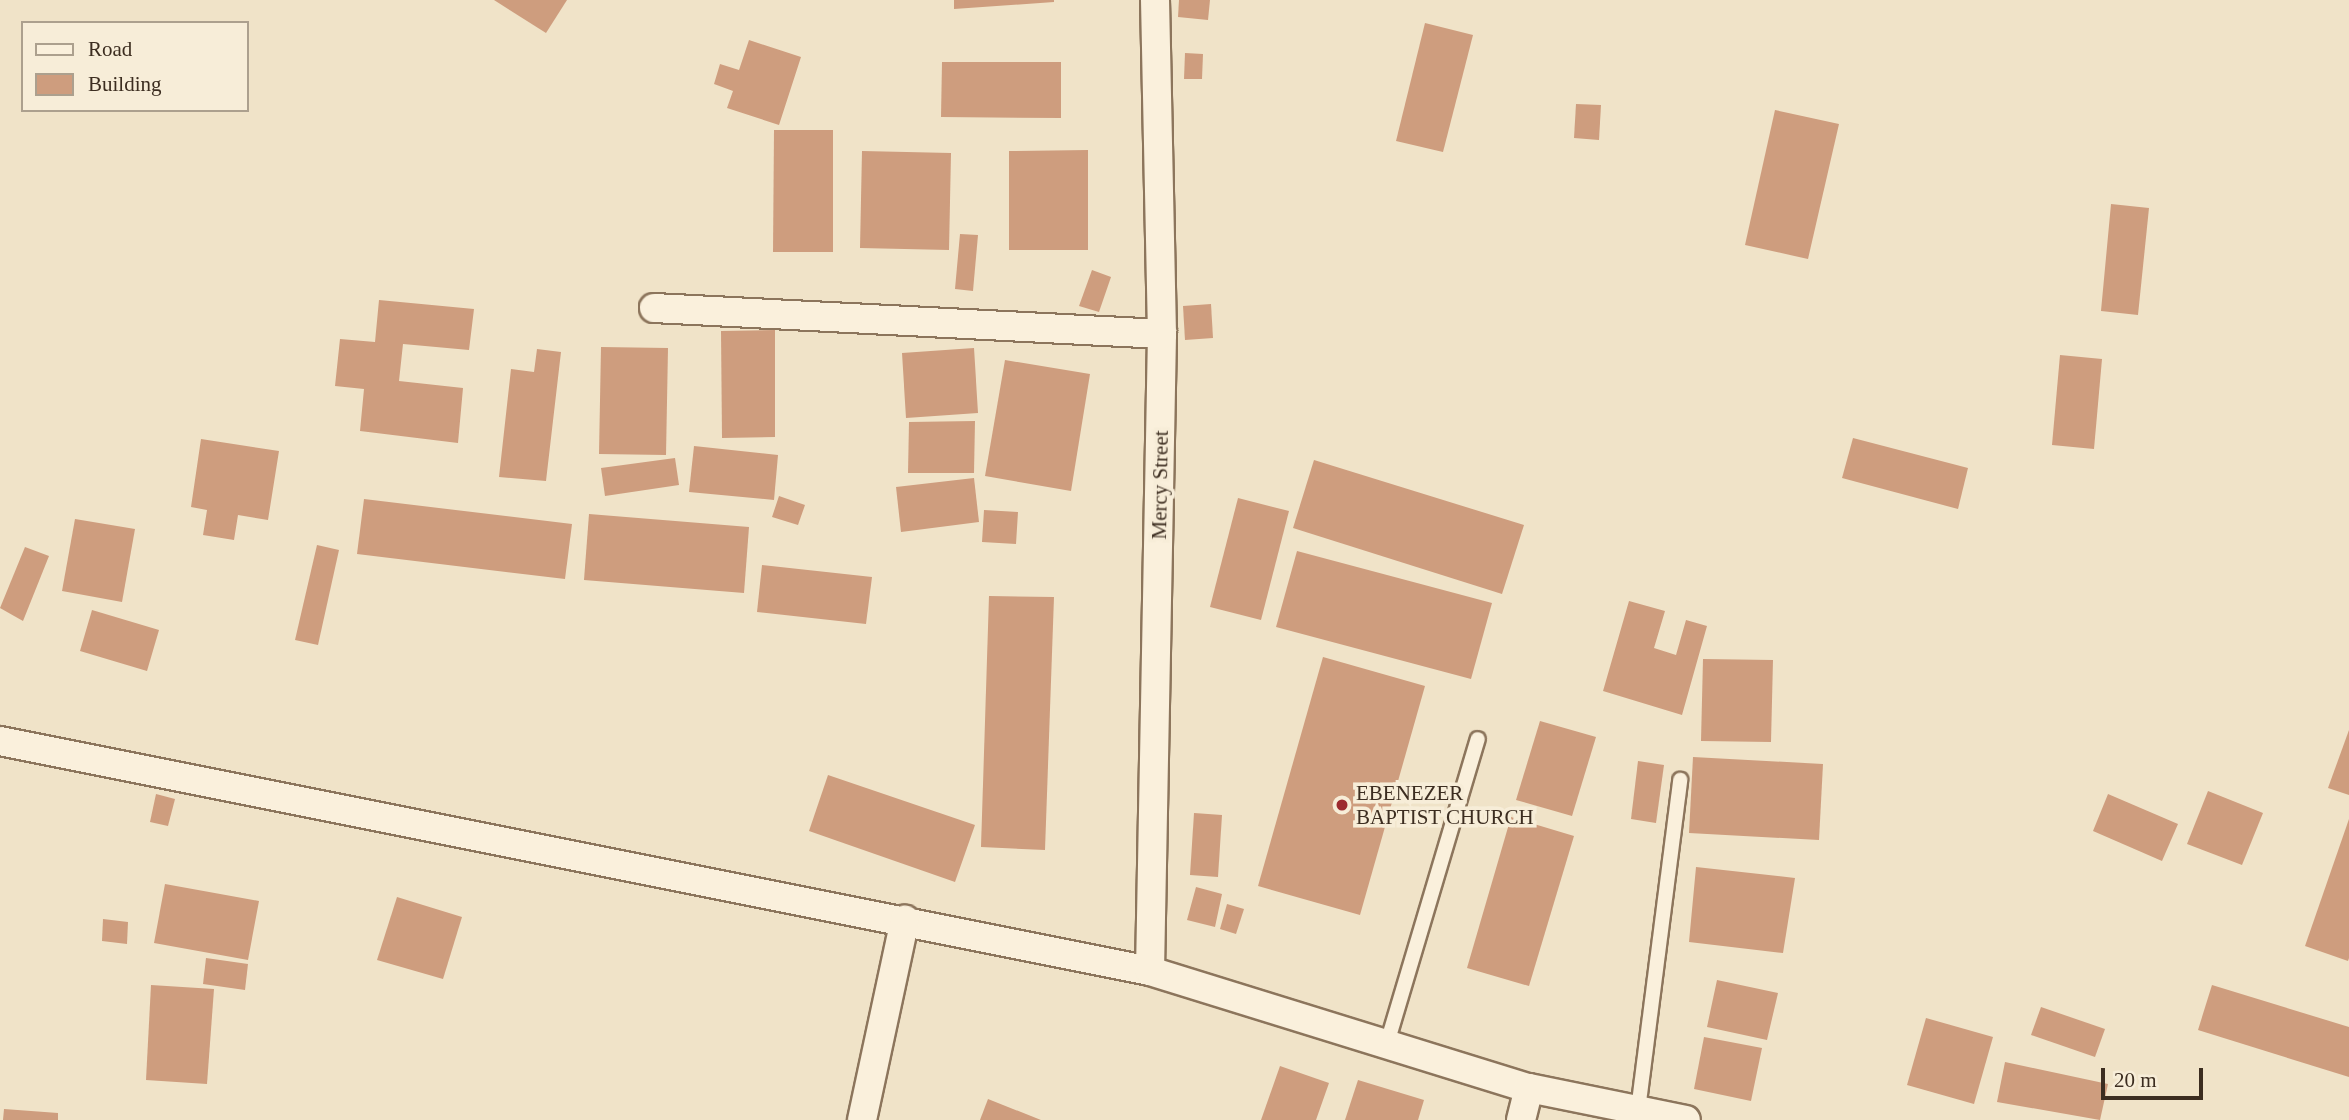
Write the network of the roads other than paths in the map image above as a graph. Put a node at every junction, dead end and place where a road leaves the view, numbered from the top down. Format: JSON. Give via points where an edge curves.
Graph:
{"nodes":[{"id":1,"x":1155,"y":0,"type":"edge"},
{"id":2,"x":654,"y":308,"type":"dead end"},
{"id":3,"x":1162,"y":334,"type":"junction"},
{"id":4,"x":1478,"y":739,"type":"dead end"},
{"id":5,"x":0,"y":741,"type":"edge"},
{"id":6,"x":1680,"y":780,"type":"dead end"},
{"id":7,"x":905,"y":920,"type":"junction"},
{"id":8,"x":1150,"y":971,"type":"junction"},
{"id":9,"x":1388,"y":1041,"type":"junction"},
{"id":10,"x":1529,"y":1088,"type":"junction"},
{"id":11,"x":1638,"y":1110,"type":"junction"},
{"id":12,"x":862,"y":1120,"type":"edge"},
{"id":13,"x":1521,"y":1120,"type":"edge"},
{"id":14,"x":1686,"y":1120,"type":"edge"}],
"edges":[{"from":1,"to":3,"type":"street","name":"Mercy Street"},
{"from":2,"to":3,"type":"street"},
{"from":3,"to":8,"type":"street","name":"Mercy Street"},
{"from":4,"to":9,"type":"lane"},
{"from":5,"to":7,"type":"street","via":[[419,829]]},
{"from":6,"to":11,"type":"lane"},
{"from":7,"to":8,"type":"street"},
{"from":7,"to":12,"type":"street"},
{"from":8,"to":9,"type":"street"},
{"from":9,"to":10,"type":"street"},
{"from":10,"to":11,"type":"street"},
{"from":10,"to":13,"type":"street"},
{"from":11,"to":14,"type":"street"}]}
